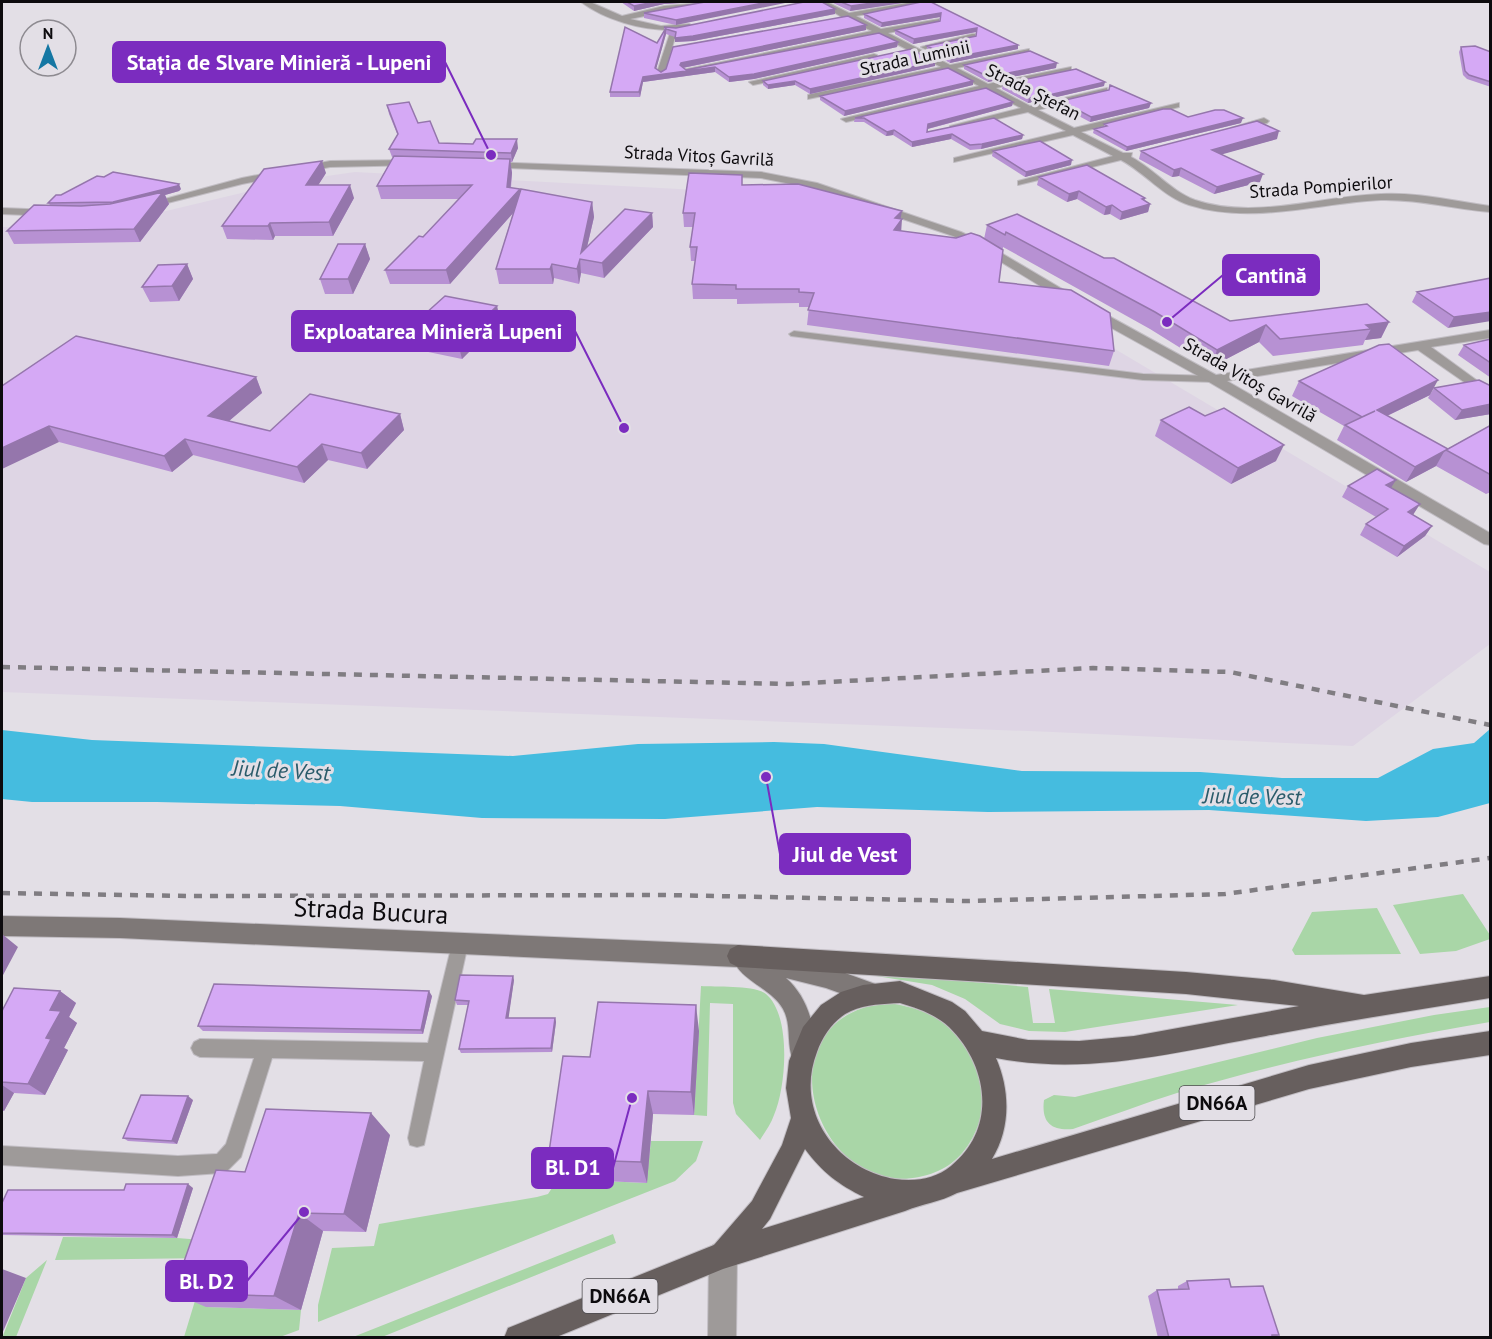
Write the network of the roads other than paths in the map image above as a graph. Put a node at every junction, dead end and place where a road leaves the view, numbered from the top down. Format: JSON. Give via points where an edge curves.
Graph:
{"nodes":[{"id":1,"x":602,"y":2,"type":"edge"},
{"id":2,"x":679,"y":2,"type":"edge"},
{"id":3,"x":710,"y":2,"type":"edge"},
{"id":4,"x":822,"y":2,"type":"edge"},
{"id":5,"x":923,"y":2,"type":"edge"},
{"id":6,"x":587,"y":3,"type":"edge"},
{"id":7,"x":664,"y":8,"type":"junction"},
{"id":8,"x":849,"y":15,"type":"junction"},
{"id":9,"x":838,"y":18,"type":"edge"},
{"id":10,"x":620,"y":19,"type":"junction"},
{"id":11,"x":936,"y":21,"type":"edge"},
{"id":12,"x":695,"y":25,"type":"edge"},
{"id":13,"x":676,"y":29,"type":"junction"},
{"id":14,"x":880,"y":32,"type":"junction"},
{"id":15,"x":972,"y":36,"type":"edge"},
{"id":16,"x":914,"y":49,"type":"junction"},
{"id":17,"x":902,"y":51,"type":"edge"},
{"id":18,"x":1026,"y":51,"type":"edge"},
{"id":19,"x":879,"y":56,"type":"edge"},
{"id":20,"x":949,"y":67,"type":"junction"},
{"id":21,"x":1068,"y":69,"type":"edge"},
{"id":22,"x":686,"y":70,"type":"edge"},
{"id":23,"x":661,"y":72,"type":"edge"},
{"id":24,"x":753,"y":82,"type":"edge"},
{"id":25,"x":988,"y":87,"type":"junction"},
{"id":26,"x":1104,"y":90,"type":"edge"},
{"id":27,"x":811,"y":97,"type":"edge"},
{"id":28,"x":1176,"y":105,"type":"dead end"},
{"id":29,"x":1029,"y":108,"type":"junction"},
{"id":30,"x":846,"y":119,"type":"edge"},
{"id":31,"x":1264,"y":121,"type":"edge"},
{"id":32,"x":942,"y":130,"type":"edge"},
{"id":33,"x":1074,"y":131,"type":"junction"},
{"id":34,"x":1220,"y":132,"type":"edge"},
{"id":35,"x":1144,"y":151,"type":"edge"},
{"id":36,"x":1122,"y":157,"type":"junction"},
{"id":37,"x":958,"y":160,"type":"dead end"},
{"id":38,"x":430,"y":164,"type":"edge"},
{"id":39,"x":476,"y":165,"type":"edge"},
{"id":40,"x":1022,"y":183,"type":"dead end"},
{"id":41,"x":127,"y":209,"type":"edge"},
{"id":42,"x":1226,"y":209,"type":"joint"},
{"id":43,"x":1491,"y":209,"type":"edge"},
{"id":44,"x":2,"y":211,"type":"edge"},
{"id":45,"x":66,"y":213,"type":"edge"},
{"id":46,"x":794,"y":334,"type":"dead end"},
{"id":47,"x":1491,"y":334,"type":"edge"},
{"id":48,"x":1421,"y":346,"type":"junction"},
{"id":49,"x":1214,"y":379,"type":"junction"},
{"id":50,"x":1491,"y":396,"type":"edge"},
{"id":51,"x":1491,"y":540,"type":"edge"},
{"id":52,"x":2,"y":926,"type":"edge"},
{"id":53,"x":460,"y":944,"type":"junction"},
{"id":54,"x":738,"y":956,"type":"junction"},
{"id":55,"x":1491,"y":987,"type":"edge"},
{"id":56,"x":870,"y":993,"type":"junction"},
{"id":57,"x":1364,"y":1006,"type":"junction"},
{"id":58,"x":977,"y":1042,"type":"junction"},
{"id":59,"x":1491,"y":1042,"type":"edge"},
{"id":60,"x":200,"y":1048,"type":"dead end"},
{"id":61,"x":266,"y":1049,"type":"junction"},
{"id":62,"x":435,"y":1052,"type":"junction"},
{"id":63,"x":801,"y":1052,"type":"junction"},
{"id":64,"x":803,"y":1120,"type":"junction"},
{"id":65,"x":417,"y":1138,"type":"dead end"},
{"id":66,"x":2,"y":1156,"type":"edge"},
{"id":67,"x":221,"y":1163,"type":"junction"},
{"id":68,"x":949,"y":1184,"type":"junction"},
{"id":69,"x":213,"y":1185,"type":"edge"},
{"id":70,"x":918,"y":1194,"type":"junction"},
{"id":71,"x":723,"y":1255,"type":"junction"},
{"id":72,"x":518,"y":1338,"type":"edge"},
{"id":73,"x":722,"y":1338,"type":"edge"}],
"edges":[{"from":1,"to":6,"type":"street"},
{"from":2,"to":7,"type":"street"},
{"from":3,"to":7,"type":"street"},
{"from":4,"to":8,"type":"street","name":"Strada Ștefan"},
{"from":5,"to":8,"type":"street"},
{"from":6,"to":10,"type":"street"},
{"from":7,"to":10,"type":"street"},
{"from":8,"to":9,"type":"street"},
{"from":8,"to":14,"type":"street","name":"Strada Ștefan"},
{"from":10,"to":13,"type":"street","via":[[641,26]]},
{"from":11,"to":14,"type":"street"},
{"from":12,"to":13,"type":"street"},
{"from":13,"to":23,"type":"street"},
{"from":14,"to":16,"type":"street","name":"Strada Ștefan"},
{"from":14,"to":22,"type":"street"},
{"from":15,"to":16,"type":"street"},
{"from":16,"to":17,"type":"street"},
{"from":16,"to":20,"type":"street","name":"Strada Ștefan"},
{"from":18,"to":20,"type":"street","name":"Strada Luminii"},
{"from":19,"to":24,"type":"street"},
{"from":20,"to":25,"type":"street","name":"Strada Ștefan"},
{"from":20,"to":27,"type":"street","name":"Strada Luminii"},
{"from":21,"to":25,"type":"street"},
{"from":25,"to":29,"type":"street","name":"Strada Ștefan"},
{"from":25,"to":30,"type":"street"},
{"from":26,"to":29,"type":"street"},
{"from":28,"to":33,"type":"street"},
{"from":29,"to":32,"type":"street"},
{"from":29,"to":33,"type":"street","name":"Strada Ștefan"},
{"from":31,"to":34,"type":"street"},
{"from":33,"to":36,"type":"street","name":"Strada Ștefan"},
{"from":33,"to":37,"type":"street"},
{"from":35,"to":36,"type":"street"},
{"from":36,"to":40,"type":"street"},
{"from":36,"to":42,"type":"street","name":"Strada Ștefan","via":[[1185,200]]},
{"from":38,"to":41,"type":"street","via":[[330,164]]},
{"from":39,"to":49,"type":"street","name":"Strada Vitoș Gavrilă","via":[[742,173],[813,185],[982,246]]},
{"from":42,"to":43,"type":"street","name":"Strada Pompierilor","via":[[1382,197]]},
{"from":44,"to":45,"type":"street"},
{"from":46,"to":49,"type":"lane","via":[[1143,377]]},
{"from":47,"to":48,"type":"street"},
{"from":48,"to":49,"type":"street"},
{"from":48,"to":50,"type":"street"},
{"from":49,"to":51,"type":"street","name":"Strada Vitoș Gavrilă"},
{"from":52,"to":53,"type":"main road","name":"Strada Bucura"},
{"from":53,"to":54,"type":"main road","name":"Strada Bucura"},
{"from":53,"to":62,"type":"lane"},
{"from":54,"to":56,"type":"main road","name":"Strada Bucura","via":[[826,977]]},
{"from":54,"to":57,"type":"main road","via":[[1174,982],[1274,991]]},
{"from":54,"to":63,"type":"main road","via":[[795,1005],[802,1034]]},
{"from":55,"to":57,"type":"main road"},
{"from":56,"to":58,"type":"main road","via":[[900,992],[929,1001],[956,1018]]},
{"from":56,"to":63,"type":"main road","via":[[833,1010],[817,1024]]},
{"from":57,"to":58,"type":"main road","via":[[1134,1048],[1028,1052]]},
{"from":58,"to":68,"type":"main road","via":[[991,1072],[996,1104],[990,1136],[974,1164]]},
{"from":59,"to":68,"type":"main road","number":"DN66A","via":[[1411,1054],[1310,1077]]},
{"from":60,"to":61,"type":"lane"},
{"from":61,"to":62,"type":"lane"},
{"from":61,"to":67,"type":"lane","via":[[234,1150]]},
{"from":62,"to":65,"type":"lane"},
{"from":63,"to":64,"type":"main road","via":[[796,1085]]},
{"from":64,"to":70,"type":"main road","via":[[822,1152],[850,1178],[884,1192]]},
{"from":64,"to":71,"type":"main road","via":[[792,1151],[761,1210]]},
{"from":66,"to":67,"type":"lane","via":[[178,1166]]},
{"from":67,"to":69,"type":"lane"},
{"from":68,"to":70,"type":"main road"},
{"from":70,"to":71,"type":"main road","number":"DN66A"},
{"from":71,"to":72,"type":"main road","number":"DN66A"},
{"from":71,"to":73,"type":"street"}]}
